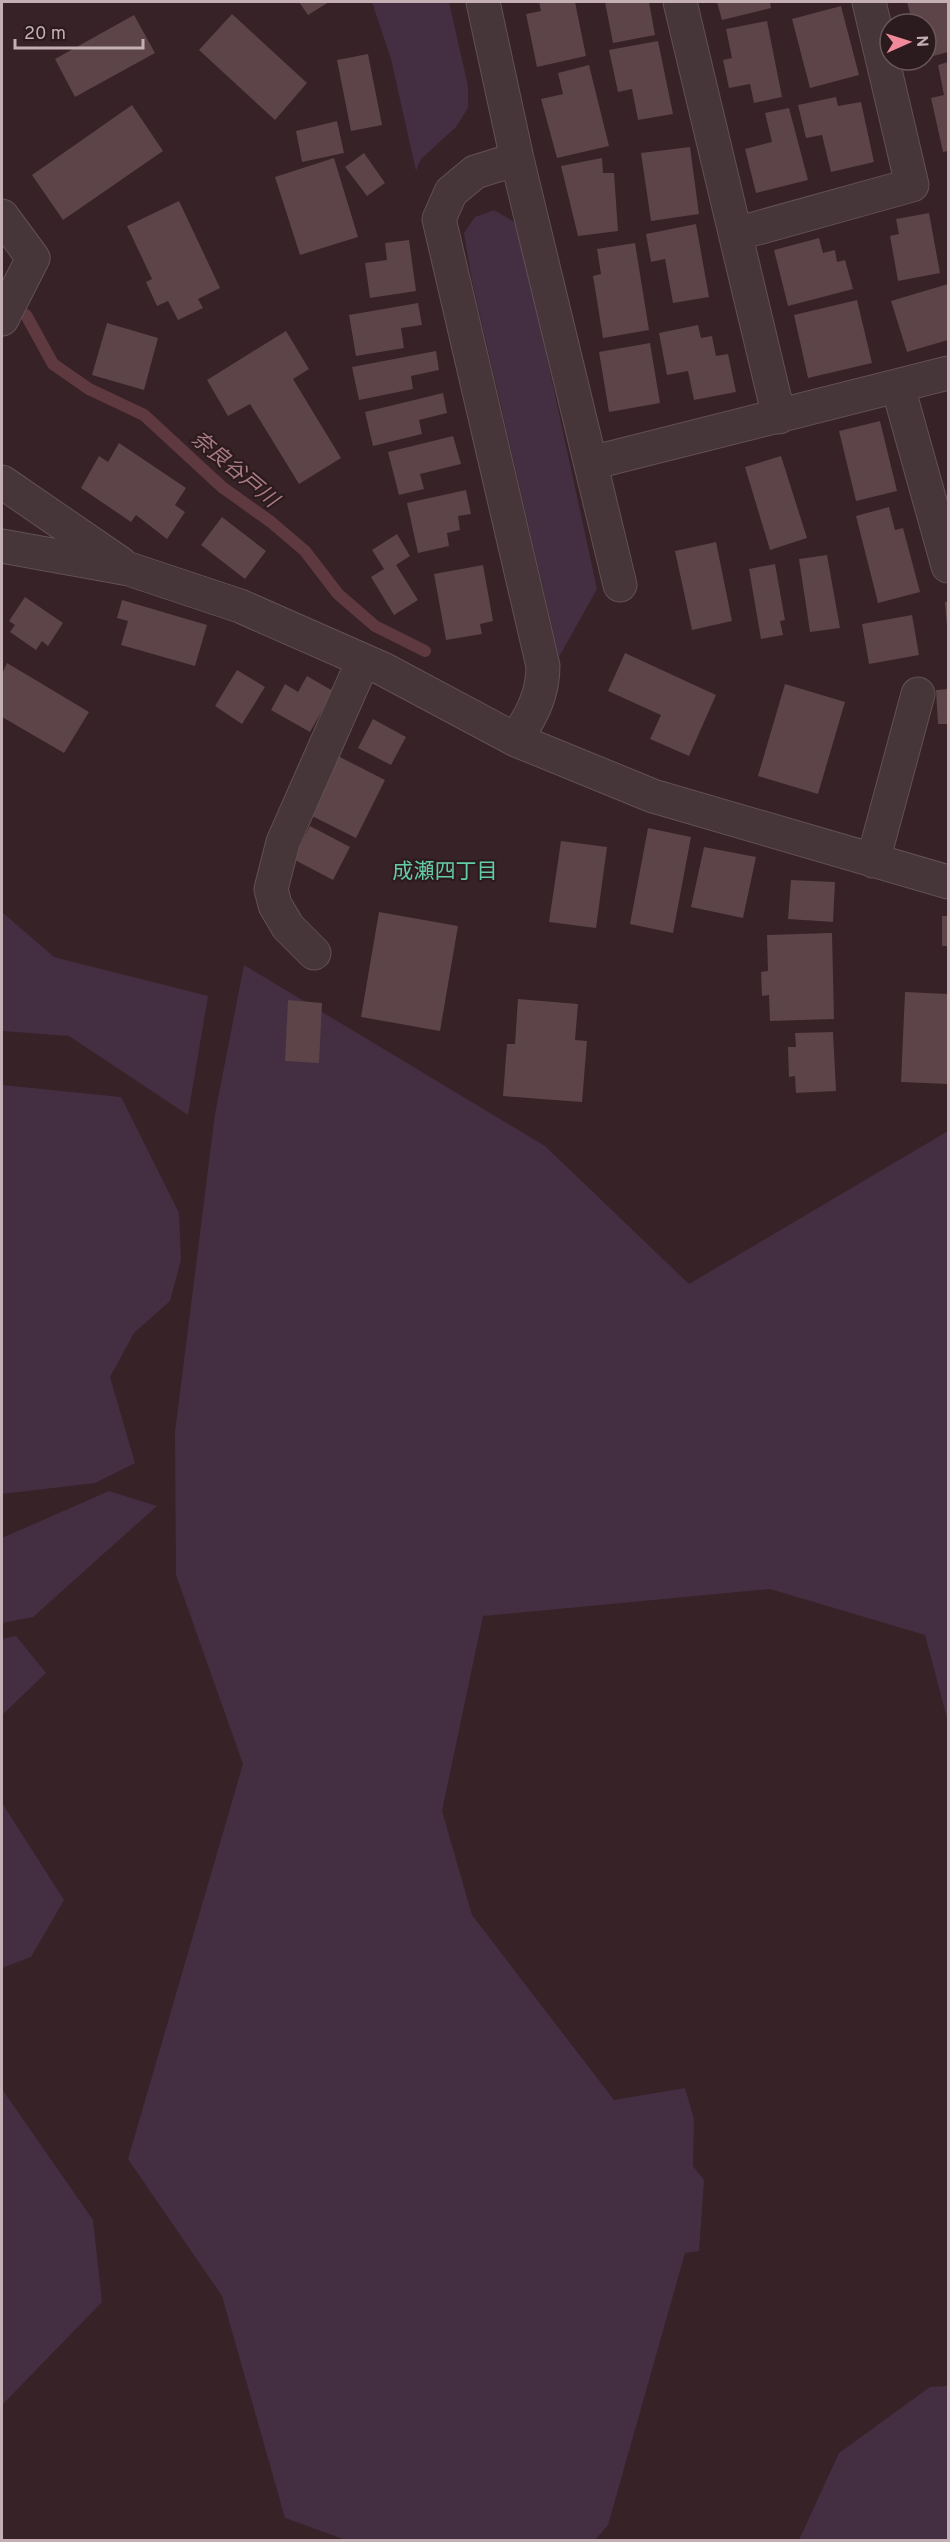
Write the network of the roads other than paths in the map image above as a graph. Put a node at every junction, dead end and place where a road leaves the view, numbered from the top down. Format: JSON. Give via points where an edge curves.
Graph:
{"nodes":[{"id":1,"x":483,"y":2,"type":"edge"},
{"id":2,"x":680,"y":2,"type":"edge"},
{"id":3,"x":869,"y":2,"type":"edge"},
{"id":4,"x":517,"y":159,"type":"junction"},
{"id":5,"x":2,"y":216,"type":"edge"},
{"id":6,"x":736,"y":234,"type":"junction"},
{"id":7,"x":2,"y":319,"type":"edge"},
{"id":8,"x":948,"y":373,"type":"edge"},
{"id":9,"x":898,"y":387,"type":"junction"},
{"id":10,"x":779,"y":417,"type":"junction"},
{"id":11,"x":591,"y":463,"type":"junction"},
{"id":12,"x":2,"y":482,"type":"edge"},
{"id":13,"x":2,"y":546,"type":"edge"},
{"id":14,"x":948,"y":566,"type":"edge"},
{"id":15,"x":129,"y":569,"type":"junction"},
{"id":16,"x":620,"y":585,"type":"dead end"},
{"id":17,"x":363,"y":661,"type":"junction"},
{"id":18,"x":918,"y":694,"type":"dead end"},
{"id":19,"x":516,"y":740,"type":"junction"},
{"id":20,"x":873,"y":861,"type":"junction"},
{"id":21,"x":948,"y":882,"type":"edge"},
{"id":22,"x":314,"y":953,"type":"dead end"}],
"edges":[{"from":1,"to":4,"type":"street"},
{"from":2,"to":6,"type":"street"},
{"from":3,"to":6,"type":"street","via":[[912,185]]},
{"from":4,"to":11,"type":"street"},
{"from":4,"to":19,"type":"street","via":[[475,172],[450,192],[439,219],[543,666],[537,705]]},
{"from":5,"to":7,"type":"street","via":[[33,258]]},
{"from":6,"to":10,"type":"street"},
{"from":8,"to":9,"type":"street"},
{"from":9,"to":10,"type":"street"},
{"from":9,"to":14,"type":"street"},
{"from":10,"to":11,"type":"street"},
{"from":11,"to":16,"type":"street"},
{"from":12,"to":15,"type":"street"},
{"from":13,"to":15,"type":"street"},
{"from":15,"to":17,"type":"street","via":[[240,606]]},
{"from":17,"to":19,"type":"street"},
{"from":17,"to":22,"type":"street","via":[[283,842],[272,889],[275,905],[288,927]]},
{"from":18,"to":20,"type":"street"},
{"from":19,"to":20,"type":"street","via":[[653,796]]},
{"from":20,"to":21,"type":"street"}]}
